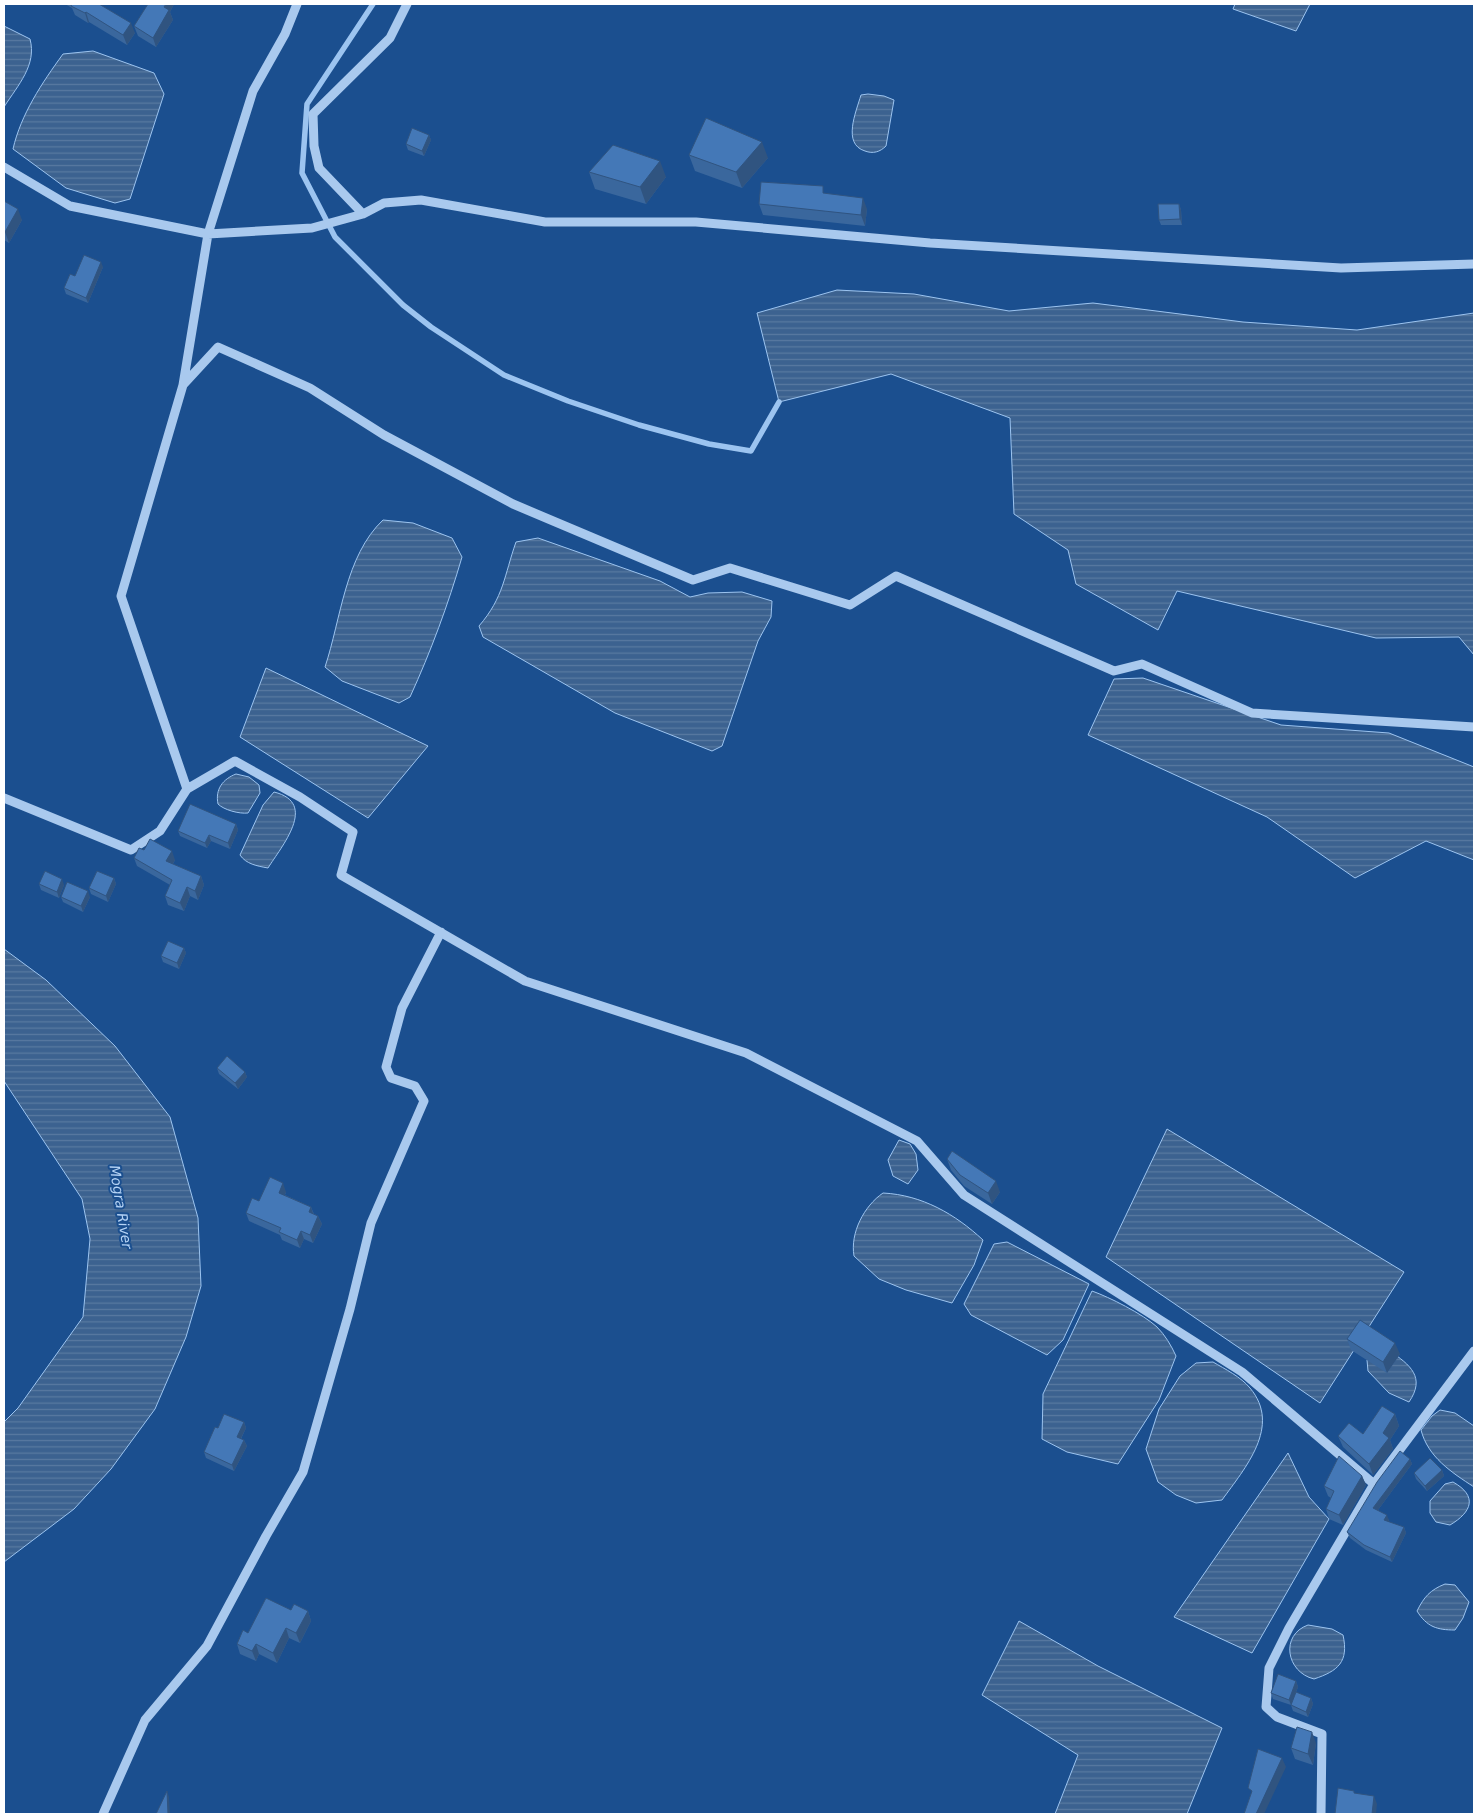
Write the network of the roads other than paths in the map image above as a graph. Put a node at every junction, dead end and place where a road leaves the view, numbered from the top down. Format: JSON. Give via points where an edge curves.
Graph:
{"nodes":[{"id":1,"x":297,"y":4,"type":"edge"},
{"id":2,"x":407,"y":4,"type":"edge"},
{"id":3,"x":4,"y":167,"type":"edge"},
{"id":4,"x":363,"y":214,"type":"junction"},
{"id":5,"x":208,"y":234,"type":"junction"},
{"id":6,"x":1474,"y":264,"type":"edge"},
{"id":7,"x":183,"y":385,"type":"junction"},
{"id":8,"x":1474,"y":726,"type":"edge"},
{"id":9,"x":187,"y":788,"type":"junction"},
{"id":10,"x":4,"y":798,"type":"edge"},
{"id":11,"x":440,"y":932,"type":"junction"},
{"id":12,"x":1474,"y":1351,"type":"edge"},
{"id":13,"x":1374,"y":1484,"type":"junction"},
{"id":14,"x":103,"y":1814,"type":"edge"},
{"id":15,"x":1321,"y":1814,"type":"edge"}],
"edges":[{"from":1,"to":5,"type":"street","via":[[285,34],[252,91]]},
{"from":2,"to":4,"type":"street","via":[[390,38],[313,114],[314,146],[319,168]]},
{"from":3,"to":5,"type":"street","via":[[70,206]]},
{"from":4,"to":5,"type":"street","via":[[312,228]]},
{"from":4,"to":6,"type":"street","via":[[384,203],[421,200],[544,222],[696,222],[930,243],[1341,268]]},
{"from":5,"to":7,"type":"street"},
{"from":7,"to":8,"type":"street","via":[[218,348],[310,388],[384,434],[513,504],[693,580],[730,568],[850,605],[896,576],[1114,671],[1142,664],[1252,713]]},
{"from":7,"to":9,"type":"street","via":[[121,596]]},
{"from":9,"to":10,"type":"street","via":[[160,832],[131,850]]},
{"from":9,"to":11,"type":"street","via":[[235,762],[300,797],[353,832],[341,875]]},
{"from":11,"to":13,"type":"street","via":[[525,981],[746,1052],[917,1141],[964,1195],[1242,1372]]},
{"from":11,"to":14,"type":"street","via":[[402,1008],[386,1067],[391,1078],[415,1086],[424,1101],[371,1223],[303,1472],[207,1646],[145,1720]]},
{"from":12,"to":13,"type":"street"},
{"from":13,"to":15,"type":"street","via":[[1269,1668],[1266,1707],[1277,1717],[1322,1734]]}]}
